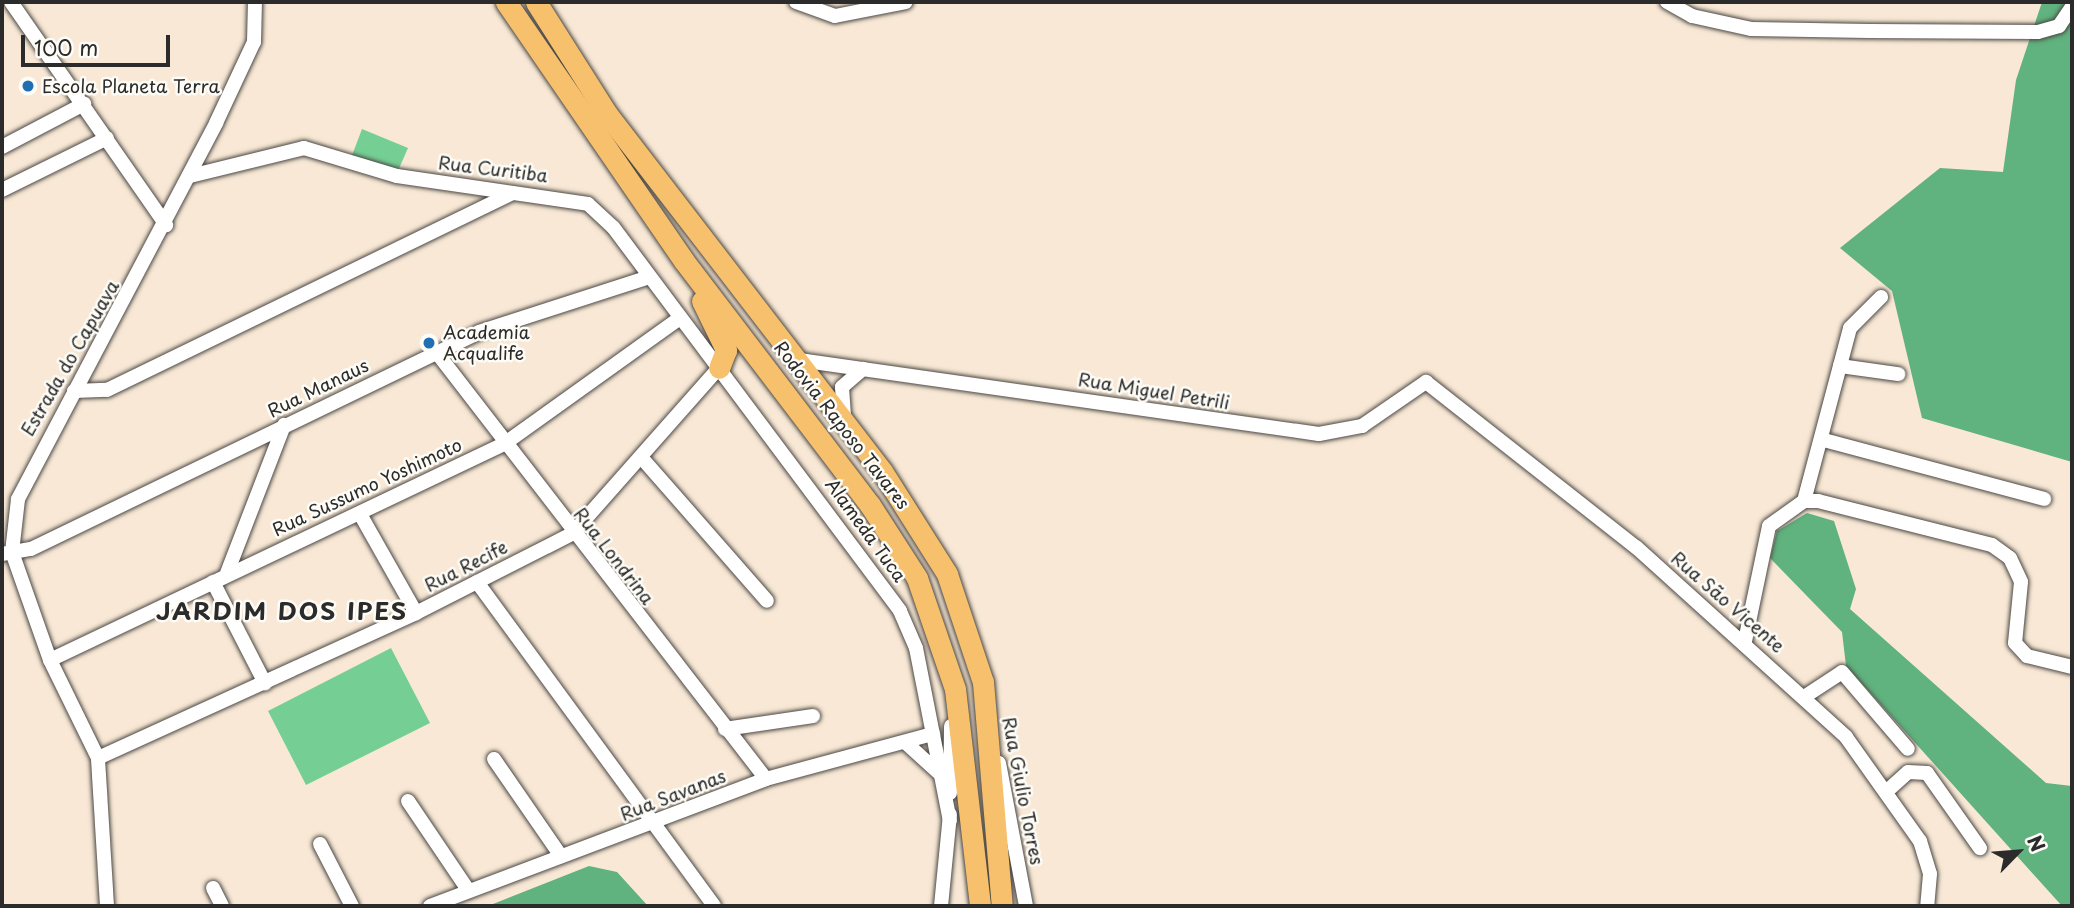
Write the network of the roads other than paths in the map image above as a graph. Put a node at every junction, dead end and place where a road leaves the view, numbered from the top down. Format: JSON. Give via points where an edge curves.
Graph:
{"nodes":[{"id":1,"x":11,"y":2,"type":"edge"},
{"id":2,"x":255,"y":2,"type":"edge"},
{"id":3,"x":506,"y":2,"type":"edge"},
{"id":4,"x":536,"y":2,"type":"edge"},
{"id":5,"x":796,"y":2,"type":"edge"},
{"id":6,"x":906,"y":2,"type":"edge"},
{"id":7,"x":1667,"y":2,"type":"edge"},
{"id":8,"x":2072,"y":7,"type":"edge"},
{"id":9,"x":84,"y":104,"type":"junction"},
{"id":10,"x":107,"y":138,"type":"junction"},
{"id":11,"x":2,"y":147,"type":"edge"},
{"id":12,"x":190,"y":176,"type":"junction"},
{"id":13,"x":2,"y":191,"type":"edge"},
{"id":14,"x":513,"y":193,"type":"junction"},
{"id":15,"x":166,"y":225,"type":"junction"},
{"id":16,"x":684,"y":261,"type":"junction"},
{"id":17,"x":649,"y":277,"type":"junction"},
{"id":18,"x":1881,"y":297,"type":"dead end"},
{"id":19,"x":680,"y":318,"type":"junction"},
{"id":20,"x":437,"y":352,"type":"junction"},
{"id":21,"x":790,"y":359,"type":"junction"},
{"id":22,"x":1840,"y":366,"type":"junction"},
{"id":23,"x":719,"y":368,"type":"junction"},
{"id":24,"x":863,"y":369,"type":"junction"},
{"id":25,"x":1898,"y":374,"type":"dead end"},
{"id":26,"x":1426,"y":382,"type":"joint"},
{"id":27,"x":74,"y":391,"type":"junction"},
{"id":28,"x":284,"y":425,"type":"junction"},
{"id":29,"x":852,"y":436,"type":"junction"},
{"id":30,"x":1824,"y":440,"type":"junction"},
{"id":31,"x":505,"y":444,"type":"junction"},
{"id":32,"x":641,"y":457,"type":"junction"},
{"id":33,"x":18,"y":499,"type":"junction"},
{"id":34,"x":2044,"y":499,"type":"dead end"},
{"id":35,"x":1804,"y":501,"type":"junction"},
{"id":36,"x":2,"y":505,"type":"edge"},
{"id":37,"x":360,"y":514,"type":"junction"},
{"id":38,"x":572,"y":534,"type":"junction"},
{"id":39,"x":7,"y":553,"type":"edge"},
{"id":40,"x":227,"y":573,"type":"junction"},
{"id":41,"x":213,"y":582,"type":"junction"},
{"id":42,"x":477,"y":582,"type":"junction"},
{"id":43,"x":767,"y":601,"type":"dead end"},
{"id":44,"x":416,"y":613,"type":"junction"},
{"id":45,"x":1745,"y":641,"type":"junction"},
{"id":46,"x":946,"y":652,"type":"junction"},
{"id":47,"x":50,"y":660,"type":"junction"},
{"id":48,"x":2072,"y":667,"type":"edge"},
{"id":49,"x":983,"y":682,"type":"junction"},
{"id":50,"x":265,"y":683,"type":"junction"},
{"id":51,"x":1804,"y":697,"type":"junction"},
{"id":52,"x":813,"y":716,"type":"dead end"},
{"id":53,"x":725,"y":729,"type":"junction"},
{"id":54,"x":933,"y":734,"type":"junction"},
{"id":55,"x":905,"y":742,"type":"junction"},
{"id":56,"x":1908,"y":749,"type":"dead end"},
{"id":57,"x":98,"y":758,"type":"junction"},
{"id":58,"x":494,"y":759,"type":"dead end"},
{"id":59,"x":941,"y":776,"type":"junction"},
{"id":60,"x":766,"y":779,"type":"junction"},
{"id":61,"x":1887,"y":791,"type":"junction"},
{"id":62,"x":408,"y":801,"type":"dead end"},
{"id":63,"x":950,"y":821,"type":"junction"},
{"id":64,"x":656,"y":823,"type":"junction"},
{"id":65,"x":320,"y":844,"type":"dead end"},
{"id":66,"x":1980,"y":848,"type":"dead end"},
{"id":67,"x":561,"y":856,"type":"junction"},
{"id":68,"x":213,"y":888,"type":"dead end"},
{"id":69,"x":468,"y":890,"type":"junction"},
{"id":70,"x":107,"y":906,"type":"edge"},
{"id":71,"x":222,"y":906,"type":"edge"},
{"id":72,"x":352,"y":906,"type":"edge"},
{"id":73,"x":430,"y":906,"type":"edge"},
{"id":74,"x":714,"y":906,"type":"edge"},
{"id":75,"x":942,"y":906,"type":"edge"},
{"id":76,"x":980,"y":906,"type":"edge"},
{"id":77,"x":1002,"y":906,"type":"edge"},
{"id":78,"x":1026,"y":906,"type":"edge"},
{"id":79,"x":1927,"y":906,"type":"edge"}],
"edges":[{"from":1,"to":9,"type":"street"},
{"from":2,"to":12,"type":"street","name":"Estrada do Capuava","via":[[254,42]]},
{"from":3,"to":16,"type":"highway","name":"Rodovia Raposo Tavares"},
{"from":4,"to":21,"type":"highway","name":"Rodovia Raposo Tavares","via":[[607,114]]},
{"from":5,"to":6,"type":"street","via":[[835,16]]},
{"from":7,"to":8,"type":"street","via":[[1692,16],[1751,29],[2051,31]]},
{"from":9,"to":10,"type":"street"},
{"from":9,"to":11,"type":"street"},
{"from":10,"to":13,"type":"street"},
{"from":10,"to":15,"type":"street"},
{"from":12,"to":14,"type":"street","name":"Rua Curitiba","via":[[304,149],[397,176]]},
{"from":12,"to":15,"type":"street","name":"Estrada do Capuava"},
{"from":14,"to":17,"type":"street","name":"Rua Curitiba","via":[[588,204]]},
{"from":14,"to":27,"type":"street","via":[[107,390]]},
{"from":15,"to":27,"type":"street","name":"Estrada do Capuava"},
{"from":16,"to":23,"type":"highway","via":[[726,350]]},
{"from":16,"to":46,"type":"highway","name":"Rodovia Raposo Tavares","via":[[900,549]]},
{"from":17,"to":19,"type":"street","name":"Rua Curitiba"},
{"from":17,"to":20,"type":"street","name":"Rua Manaus","via":[[488,329]]},
{"from":18,"to":22,"type":"street","via":[[1855,319]]},
{"from":19,"to":23,"type":"street","name":"Rua Curitiba"},
{"from":19,"to":31,"type":"street","name":"Rua Sussumo Yoshimoto"},
{"from":20,"to":28,"type":"street","name":"Rua Manaus"},
{"from":20,"to":31,"type":"street","name":"Rua Londrina"},
{"from":21,"to":24,"type":"street","name":"Rua Miguel Petrili"},
{"from":21,"to":29,"type":"highway","name":"Rodovia Raposo Tavares"},
{"from":22,"to":25,"type":"street"},
{"from":22,"to":30,"type":"street"},
{"from":23,"to":32,"type":"street","name":"Rua Recife"},
{"from":23,"to":54,"type":"street","name":"Alameda Tuca","via":[[900,611],[916,648]]},
{"from":24,"to":26,"type":"street","name":"Rua Miguel Petrili","via":[[1319,433],[1362,426]]},
{"from":24,"to":29,"type":"street","via":[[848,377],[841,396]]},
{"from":26,"to":45,"type":"street","name":"Rua São Vicente"},
{"from":27,"to":33,"type":"street","name":"Estrada do Capuava"},
{"from":28,"to":39,"type":"street","name":"Rua Manaus"},
{"from":28,"to":40,"type":"street"},
{"from":29,"to":49,"type":"highway","name":"Rodovia Raposo Tavares","via":[[906,505],[947,574]]},
{"from":30,"to":34,"type":"street"},
{"from":30,"to":35,"type":"street"},
{"from":31,"to":37,"type":"street","name":"Rua Sussumo Yoshimoto"},
{"from":31,"to":38,"type":"street","name":"Rua Londrina"},
{"from":32,"to":38,"type":"street","name":"Rua Recife"},
{"from":32,"to":43,"type":"street"},
{"from":33,"to":36,"type":"street"},
{"from":33,"to":39,"type":"street","name":"Estrada do Capuava"},
{"from":35,"to":45,"type":"street","via":[[1769,526],[1761,544]]},
{"from":35,"to":48,"type":"street","via":[[1992,545],[2010,558],[2021,582],[2015,643],[2026,656]]},
{"from":37,"to":40,"type":"street","name":"Rua Sussumo Yoshimoto"},
{"from":37,"to":44,"type":"street"},
{"from":38,"to":42,"type":"street","name":"Rua Recife"},
{"from":38,"to":53,"type":"street","name":"Rua Londrina"},
{"from":39,"to":47,"type":"street","name":"Estrada do Capuava"},
{"from":40,"to":41,"type":"street","name":"Rua Sussumo Yoshimoto"},
{"from":41,"to":47,"type":"street","name":"Rua Sussumo Yoshimoto"},
{"from":41,"to":50,"type":"street"},
{"from":42,"to":44,"type":"street","name":"Rua Recife"},
{"from":42,"to":64,"type":"street"},
{"from":44,"to":50,"type":"street","name":"Rua Recife"},
{"from":45,"to":51,"type":"street","name":"Rua São Vicente"},
{"from":46,"to":63,"type":"street","name":"Alameda Tuca"},
{"from":46,"to":76,"type":"highway","name":"Rodovia Raposo Tavares","via":[[961,724]]},
{"from":47,"to":57,"type":"street","name":"Estrada do Capuava"},
{"from":49,"to":77,"type":"highway","name":"Rodovia Raposo Tavares"},
{"from":49,"to":78,"type":"street","name":"Rua Giulio Torres"},
{"from":50,"to":57,"type":"street","name":"Rua Recife"},
{"from":51,"to":56,"type":"street","via":[[1842,672]]},
{"from":51,"to":61,"type":"street","name":"Rua São Vicente"},
{"from":52,"to":53,"type":"street"},
{"from":53,"to":60,"type":"street","name":"Rua Londrina"},
{"from":54,"to":55,"type":"street","name":"Rua Savanas"},
{"from":54,"to":59,"type":"street","name":"Alameda Tuca"},
{"from":55,"to":59,"type":"street"},
{"from":55,"to":60,"type":"street","name":"Rua Savanas"},
{"from":57,"to":70,"type":"street","name":"Estrada do Capuava"},
{"from":58,"to":67,"type":"street"},
{"from":59,"to":63,"type":"street","name":"Alameda Tuca"},
{"from":60,"to":64,"type":"street","name":"Rua Savanas"},
{"from":61,"to":66,"type":"street","via":[[1908,772],[1927,773]]},
{"from":61,"to":79,"type":"street","name":"Rua São Vicente","via":[[1920,841],[1930,874]]},
{"from":62,"to":69,"type":"street"},
{"from":63,"to":75,"type":"street","name":"Alameda Tuca"},
{"from":64,"to":67,"type":"street","name":"Rua Savanas"},
{"from":64,"to":74,"type":"street"},
{"from":65,"to":72,"type":"street"},
{"from":67,"to":69,"type":"street","name":"Rua Savanas"},
{"from":68,"to":71,"type":"street"},
{"from":69,"to":73,"type":"street","name":"Rua Savanas"}]}
